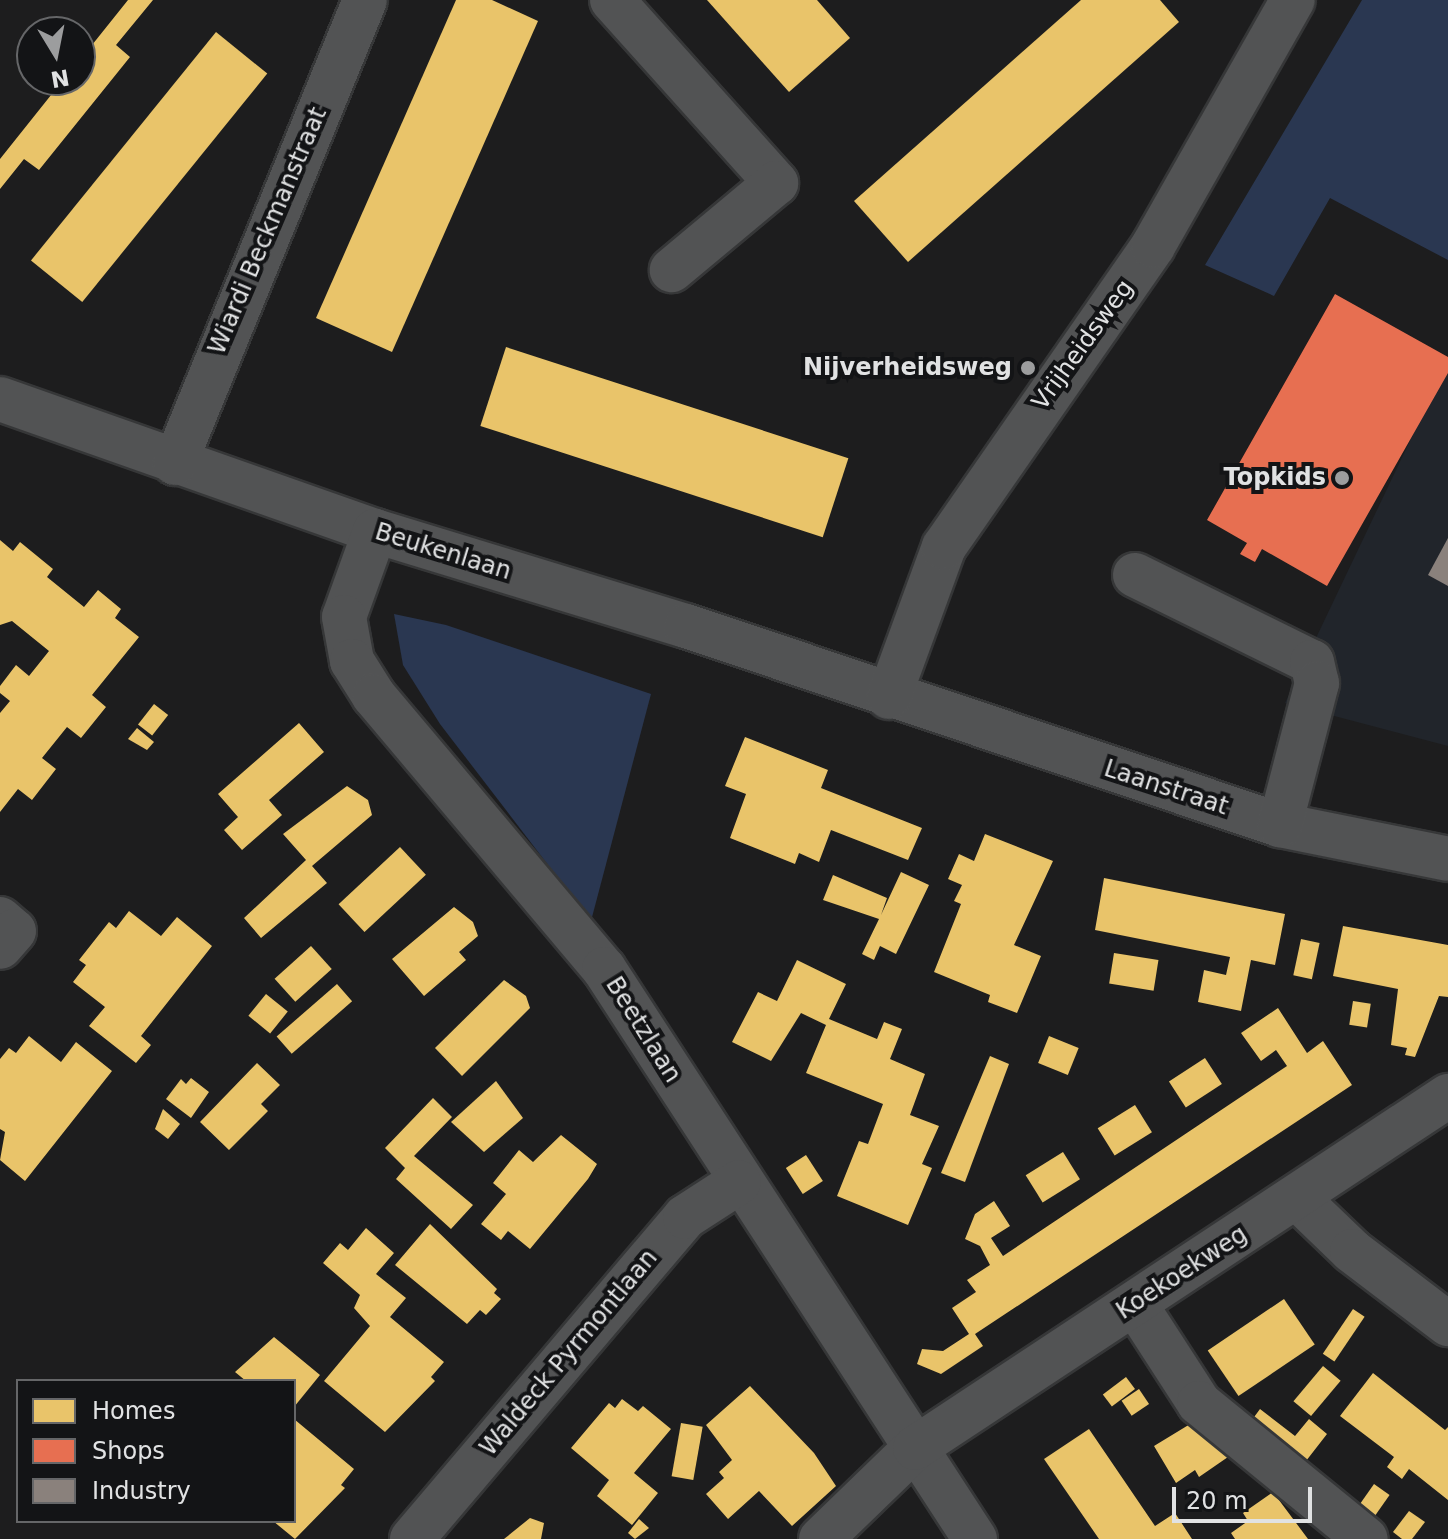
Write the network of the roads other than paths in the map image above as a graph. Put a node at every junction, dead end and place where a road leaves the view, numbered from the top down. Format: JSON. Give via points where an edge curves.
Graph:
{"nodes":[{"id":1,"x":365,"y":0,"type":"edge"},
{"id":2,"x":612,"y":0,"type":"edge"},
{"id":3,"x":1293,"y":0,"type":"edge"},
{"id":4,"x":672,"y":270,"type":"dead end"},
{"id":5,"x":0,"y":399,"type":"edge"},
{"id":6,"x":175,"y":463,"type":"junction"},
{"id":7,"x":375,"y":531,"type":"junction"},
{"id":8,"x":1135,"y":575,"type":"dead end"},
{"id":9,"x":889,"y":697,"type":"junction"},
{"id":10,"x":1280,"y":825,"type":"junction"},
{"id":11,"x":1448,"y":859,"type":"edge"},
{"id":12,"x":0,"y":919,"type":"edge"},
{"id":13,"x":0,"y":947,"type":"edge"},
{"id":14,"x":1448,"y":1096,"type":"edge"},
{"id":15,"x":739,"y":1182,"type":"junction"},
{"id":16,"x":1297,"y":1198,"type":"junction"},
{"id":17,"x":1135,"y":1304,"type":"junction"},
{"id":18,"x":1448,"y":1324,"type":"edge"},
{"id":19,"x":915,"y":1448,"type":"junction"},
{"id":20,"x":412,"y":1539,"type":"edge"},
{"id":21,"x":821,"y":1539,"type":"edge"},
{"id":22,"x":975,"y":1539,"type":"edge"},
{"id":23,"x":1366,"y":1539,"type":"edge"}],
"edges":[{"from":1,"to":6,"type":"street","name":"Wiardi Beckmanstraat"},
{"from":2,"to":4,"type":"street","via":[[776,183]]},
{"from":3,"to":9,"type":"street","name":"Vrijheidsweg","via":[[1153,246],[944,547]]},
{"from":5,"to":6,"type":"street","name":"Beukenlaan"},
{"from":6,"to":7,"type":"street","name":"Beukenlaan"},
{"from":7,"to":9,"type":"street","name":"Beukenlaan","via":[[686,626]]},
{"from":7,"to":15,"type":"street","name":"Beetzlaan","via":[[344,617],[352,661],[374,696],[604,969]]},
{"from":8,"to":10,"type":"street","via":[[1312,662],[1317,683]]},
{"from":9,"to":10,"type":"street","name":"Laanstraat"},
{"from":10,"to":11,"type":"street","name":"Laanstraat"},
{"from":12,"to":13,"type":"street","via":[[14,931]]},
{"from":14,"to":16,"type":"street","name":"Koekoekweg"},
{"from":15,"to":19,"type":"street","name":"Beetzlaan"},
{"from":15,"to":20,"type":"street","name":"Waldeck Pyrmontlaan","via":[[685,1217]]},
{"from":16,"to":17,"type":"street","name":"Koekoekweg"},
{"from":16,"to":18,"type":"street","via":[[1352,1251]]},
{"from":17,"to":19,"type":"street","name":"Koekoekweg"},
{"from":17,"to":23,"type":"street","via":[[1199,1403]]},
{"from":19,"to":21,"type":"street","name":"Koekoekweg"},
{"from":19,"to":22,"type":"street","name":"Beetzlaan"}]}
